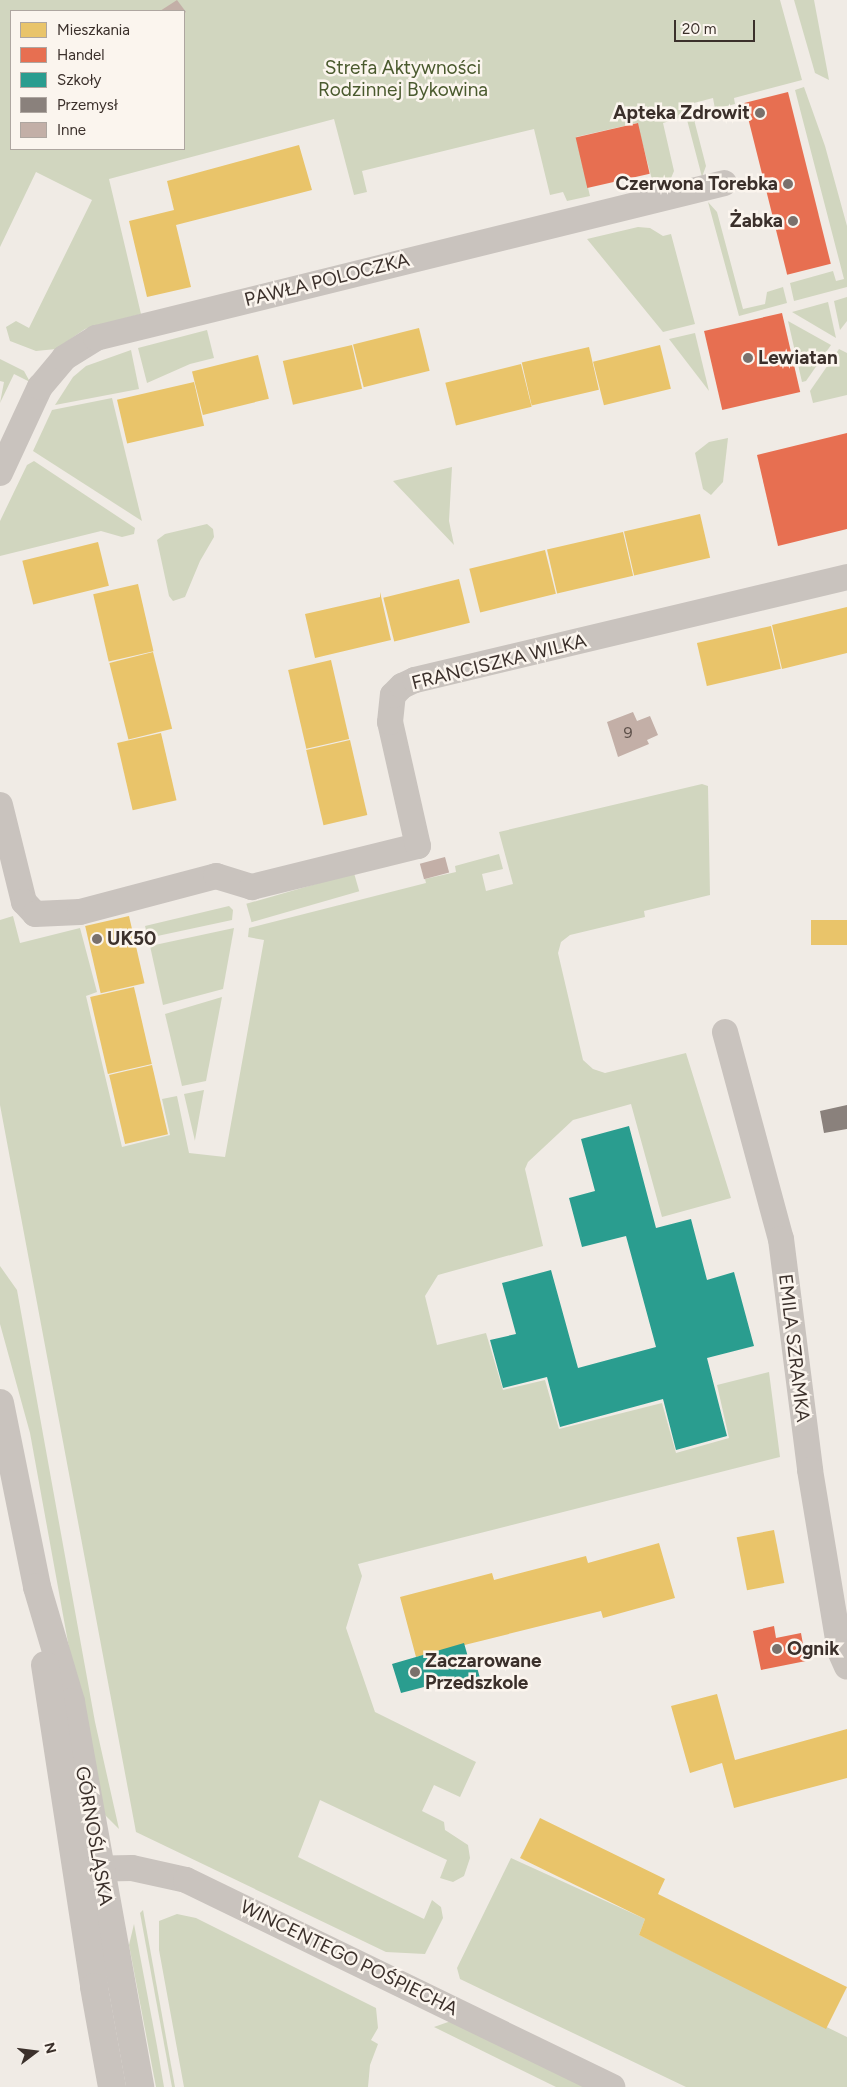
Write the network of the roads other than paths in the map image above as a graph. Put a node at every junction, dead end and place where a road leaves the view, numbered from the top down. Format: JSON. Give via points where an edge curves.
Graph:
{"nodes":[{"id":1,"x":724,"y":183,"type":"dead end"},
{"id":2,"x":0,"y":473,"type":"edge"},
{"id":3,"x":847,"y":577,"type":"edge"},
{"id":4,"x":0,"y":805,"type":"edge"},
{"id":5,"x":725,"y":1032,"type":"dead end"},
{"id":6,"x":0,"y":1403,"type":"edge"},
{"id":7,"x":847,"y":1667,"type":"edge"},
{"id":8,"x":87,"y":1868,"type":"junction"},
{"id":9,"x":112,"y":2087,"type":"edge"},
{"id":10,"x":140,"y":2087,"type":"edge"},
{"id":11,"x":612,"y":2087,"type":"edge"}],
"edges":[{"from":1,"to":2,"type":"street","name":"PAWŁA POLOCZKA","via":[[96,338],[64,358],[45,381]]},
{"from":3,"to":4,"type":"street","name":"FRANCISZKA WILKA","via":[[424,678],[402,686],[393,695],[390,722],[418,846],[252,886],[216,876],[80,912],[35,914],[24,902]]},
{"from":5,"to":7,"type":"street","name":"EMILA SZRAMKA","via":[[781,1239],[810,1470],[840,1651]]},
{"from":6,"to":8,"type":"street","name":"GÓRNOŚLĄSKA","via":[[36,1587],[40,1632]]},
{"from":8,"to":9,"type":"street","name":"GÓRNOŚLĄSKA"},
{"from":8,"to":10,"type":"street","name":"GÓRNOŚLĄSKA"},
{"from":8,"to":11,"type":"street","name":"WINCENTEGO POŚPIECHA","via":[[140,1869],[186,1880]]}]}
